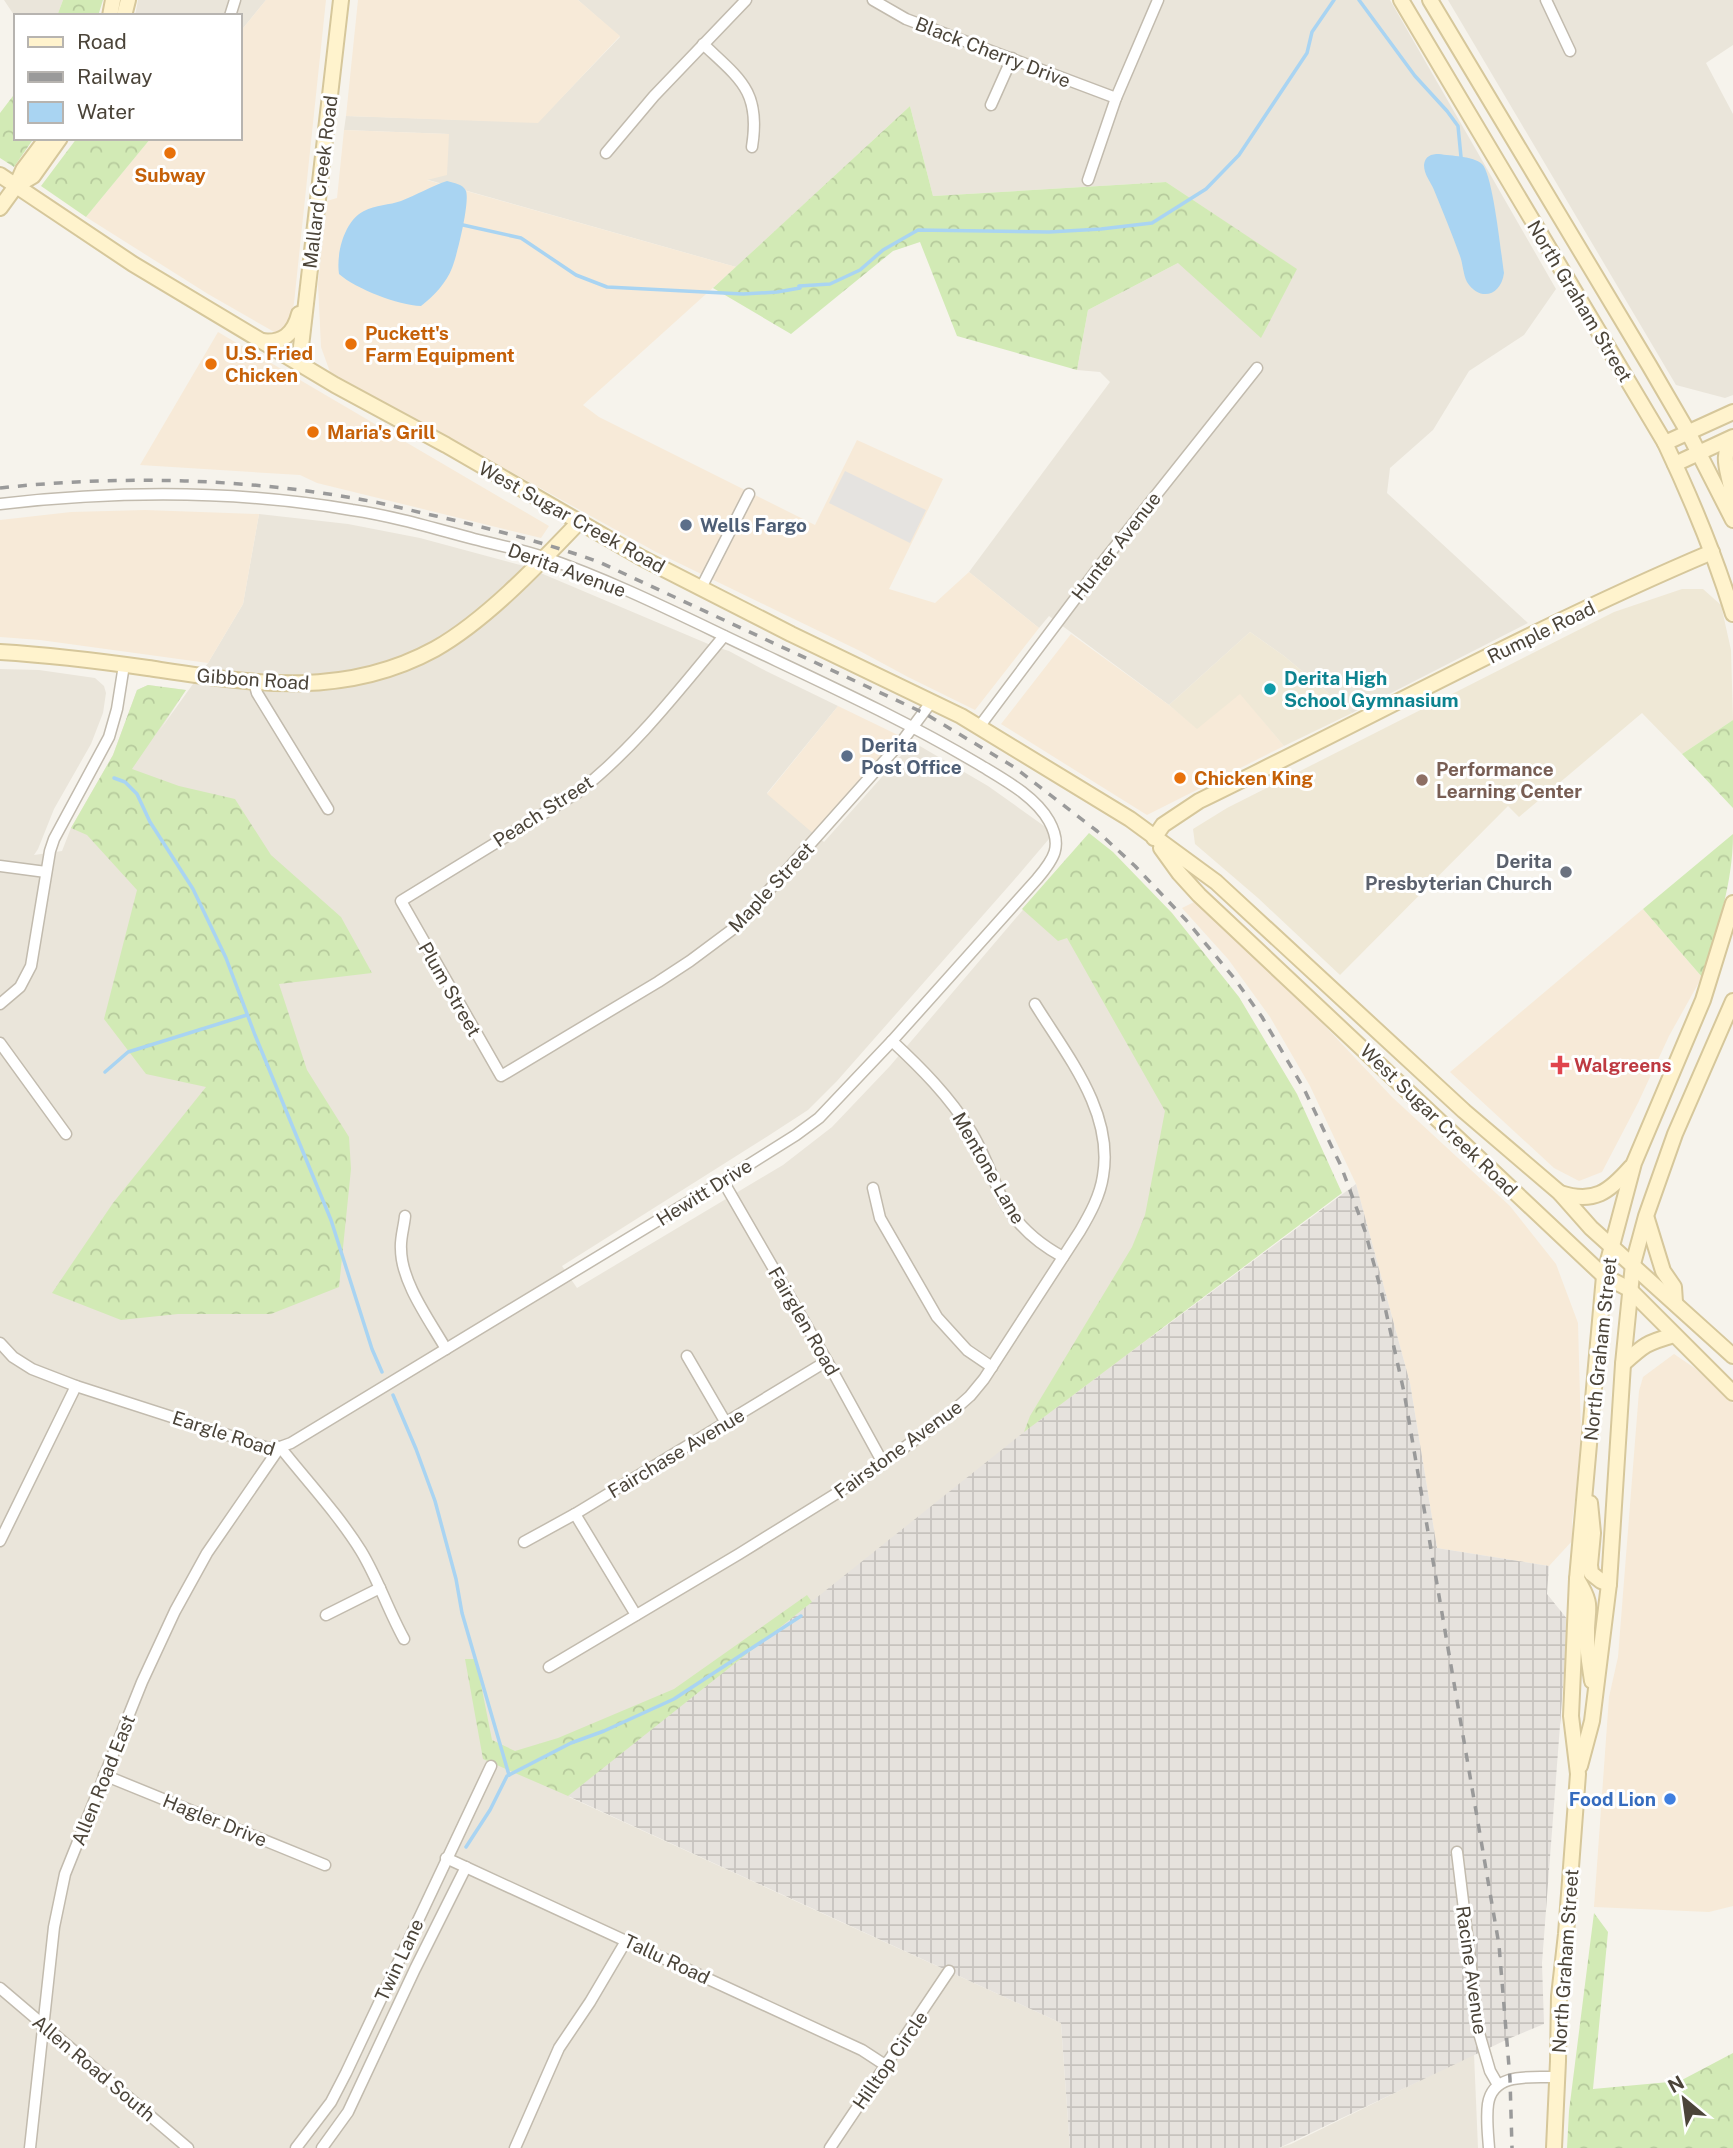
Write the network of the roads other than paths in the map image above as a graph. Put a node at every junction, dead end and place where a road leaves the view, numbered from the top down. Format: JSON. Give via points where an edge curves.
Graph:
{"nodes":[{"id":1,"x":341,"y":0,"type":"edge"},
{"id":2,"x":746,"y":0,"type":"edge"},
{"id":3,"x":873,"y":0,"type":"edge"},
{"id":4,"x":1158,"y":0,"type":"edge"},
{"id":5,"x":1401,"y":0,"type":"edge"},
{"id":6,"x":1430,"y":0,"type":"edge"},
{"id":7,"x":1546,"y":0,"type":"edge"},
{"id":8,"x":703,"y":44,"type":"junction"},
{"id":9,"x":1570,"y":51,"type":"dead end"},
{"id":10,"x":1012,"y":58,"type":"junction"},
{"id":11,"x":1116,"y":98,"type":"junction"},
{"id":12,"x":991,"y":105,"type":"dead end"},
{"id":13,"x":46,"y":140,"type":"edge"},
{"id":14,"x":59,"y":140,"type":"edge"},
{"id":15,"x":751,"y":147,"type":"dead end"},
{"id":16,"x":606,"y":153,"type":"dead end"},
{"id":17,"x":0,"y":175,"type":"edge"},
{"id":18,"x":1088,"y":180,"type":"dead end"},
{"id":19,"x":16,"y":186,"type":"junction"},
{"id":20,"x":0,"y":208,"type":"edge"},
{"id":21,"x":316,"y":210,"type":"junction"},
{"id":22,"x":260,"y":341,"type":"junction"},
{"id":23,"x":299,"y":364,"type":"junction"},
{"id":24,"x":1257,"y":368,"type":"dead end"},
{"id":25,"x":1733,"y":412,"type":"edge"},
{"id":26,"x":1688,"y":432,"type":"junction"},
{"id":27,"x":1733,"y":438,"type":"edge"},
{"id":28,"x":1665,"y":443,"type":"junction"},
{"id":29,"x":1698,"y":453,"type":"junction"},
{"id":30,"x":1675,"y":464,"type":"junction"},
{"id":31,"x":749,"y":494,"type":"dead end"},
{"id":32,"x":0,"y":504,"type":"edge"},
{"id":33,"x":1731,"y":515,"type":"edge"},
{"id":34,"x":579,"y":522,"type":"junction"},
{"id":35,"x":1712,"y":552,"type":"junction"},
{"id":36,"x":544,"y":557,"type":"junction"},
{"id":37,"x":701,"y":588,"type":"junction"},
{"id":38,"x":1733,"y":614,"type":"edge"},
{"id":39,"x":724,"y":636,"type":"junction"},
{"id":40,"x":0,"y":652,"type":"edge"},
{"id":41,"x":124,"y":665,"type":"junction"},
{"id":42,"x":254,"y":682,"type":"junction"},
{"id":43,"x":932,"y":701,"type":"junction"},
{"id":44,"x":914,"y":727,"type":"junction"},
{"id":45,"x":979,"y":727,"type":"junction"},
{"id":46,"x":328,"y":809,"type":"dead end"},
{"id":47,"x":1154,"y":838,"type":"junction"},
{"id":48,"x":1056,"y":849,"type":"joint"},
{"id":49,"x":0,"y":866,"type":"edge"},
{"id":50,"x":47,"y":872,"type":"junction"},
{"id":51,"x":401,"y":901,"type":"joint"},
{"id":52,"x":1733,"y":903,"type":"edge"},
{"id":53,"x":1303,"y":992,"type":"junction"},
{"id":54,"x":1733,"y":1001,"type":"edge"},
{"id":55,"x":0,"y":1004,"type":"edge"},
{"id":56,"x":1035,"y":1004,"type":"dead end"},
{"id":57,"x":1366,"y":1021,"type":"junction"},
{"id":58,"x":892,"y":1041,"type":"junction"},
{"id":59,"x":0,"y":1043,"type":"edge"},
{"id":60,"x":501,"y":1076,"type":"joint"},
{"id":61,"x":66,"y":1134,"type":"dead end"},
{"id":62,"x":1634,"y":1163,"type":"junction"},
{"id":63,"x":723,"y":1181,"type":"junction"},
{"id":64,"x":873,"y":1188,"type":"dead end"},
{"id":65,"x":1560,"y":1193,"type":"junction"},
{"id":66,"x":405,"y":1216,"type":"dead end"},
{"id":67,"x":1646,"y":1216,"type":"junction"},
{"id":68,"x":1611,"y":1247,"type":"junction"},
{"id":69,"x":1063,"y":1257,"type":"junction"},
{"id":70,"x":1633,"y":1264,"type":"junction"},
{"id":71,"x":1604,"y":1276,"type":"junction"},
{"id":72,"x":1629,"y":1289,"type":"junction"},
{"id":73,"x":1675,"y":1302,"type":"junction"},
{"id":74,"x":1674,"y":1335,"type":"junction"},
{"id":75,"x":0,"y":1343,"type":"edge"},
{"id":76,"x":446,"y":1349,"type":"junction"},
{"id":77,"x":687,"y":1356,"type":"dead end"},
{"id":78,"x":1733,"y":1356,"type":"edge"},
{"id":79,"x":827,"y":1361,"type":"junction"},
{"id":80,"x":1623,"y":1364,"type":"junction"},
{"id":81,"x":992,"y":1367,"type":"junction"},
{"id":82,"x":76,"y":1386,"type":"junction"},
{"id":83,"x":1733,"y":1393,"type":"edge"},
{"id":84,"x":726,"y":1423,"type":"junction"},
{"id":85,"x":280,"y":1447,"type":"junction"},
{"id":86,"x":883,"y":1463,"type":"junction"},
{"id":87,"x":1587,"y":1477,"type":"junction"},
{"id":88,"x":575,"y":1514,"type":"junction"},
{"id":89,"x":0,"y":1541,"type":"edge"},
{"id":90,"x":524,"y":1542,"type":"dead end"},
{"id":91,"x":1577,"y":1579,"type":"junction"},
{"id":92,"x":1609,"y":1584,"type":"junction"},
{"id":93,"x":380,"y":1588,"type":"junction"},
{"id":94,"x":326,"y":1615,"type":"dead end"},
{"id":95,"x":636,"y":1615,"type":"junction"},
{"id":96,"x":404,"y":1639,"type":"dead end"},
{"id":97,"x":549,"y":1667,"type":"dead end"},
{"id":98,"x":1594,"y":1704,"type":"junction"},
{"id":99,"x":491,"y":1766,"type":"dead end"},
{"id":100,"x":1578,"y":1774,"type":"junction"},
{"id":101,"x":104,"y":1775,"type":"junction"},
{"id":102,"x":1457,"y":1852,"type":"dead end"},
{"id":103,"x":446,"y":1858,"type":"junction"},
{"id":104,"x":325,"y":1865,"type":"dead end"},
{"id":105,"x":466,"y":1867,"type":"junction"},
{"id":106,"x":626,"y":1941,"type":"junction"},
{"id":107,"x":949,"y":1971,"type":"dead end"},
{"id":108,"x":0,"y":1988,"type":"edge"},
{"id":109,"x":43,"y":2024,"type":"junction"},
{"id":110,"x":885,"y":2065,"type":"junction"},
{"id":111,"x":1558,"y":2077,"type":"junction"},
{"id":112,"x":1498,"y":2085,"type":"junction"},
{"id":113,"x":30,"y":2148,"type":"edge"},
{"id":114,"x":188,"y":2148,"type":"edge"},
{"id":115,"x":296,"y":2148,"type":"edge"},
{"id":116,"x":322,"y":2148,"type":"edge"},
{"id":117,"x":515,"y":2148,"type":"edge"},
{"id":118,"x":830,"y":2148,"type":"edge"},
{"id":119,"x":1489,"y":2148,"type":"edge"},
{"id":120,"x":1554,"y":2148,"type":"edge"}],
"edges":[{"from":1,"to":21,"type":"main road","name":"Mallard Creek Road"},
{"from":2,"to":8,"type":"street"},
{"from":3,"to":10,"type":"street","name":"Black Cherry Drive","via":[[906,19]]},
{"from":4,"to":11,"type":"street"},
{"from":5,"to":28,"type":"main road","name":"North Graham Street"},
{"from":6,"to":26,"type":"main road","name":"North Graham Street"},
{"from":7,"to":9,"type":"street"},
{"from":8,"to":15,"type":"street","via":[[747,90],[755,113]]},
{"from":8,"to":16,"type":"street"},
{"from":10,"to":11,"type":"street","name":"Black Cherry Drive"},
{"from":10,"to":12,"type":"street"},
{"from":11,"to":18,"type":"street"},
{"from":13,"to":19,"type":"main road"},
{"from":14,"to":19,"type":"main road","via":[[33,176]]},
{"from":17,"to":19,"type":"main road","name":"West Sugar Creek Road"},
{"from":19,"to":20,"type":"main road"},
{"from":19,"to":22,"type":"main road","name":"West Sugar Creek Road"},
{"from":21,"to":22,"type":"main road","via":[[308,219],[294,328],[282,340]]},
{"from":21,"to":23,"type":"main road","name":"Mallard Creek Road"},
{"from":22,"to":23,"type":"main road","name":"West Sugar Creek Road"},
{"from":23,"to":34,"type":"main road","name":"West Sugar Creek Road"},
{"from":24,"to":45,"type":"street","name":"Hunter Avenue"},
{"from":25,"to":26,"type":"main road"},
{"from":26,"to":28,"type":"main road"},
{"from":26,"to":29,"type":"main road","name":"North Graham Street"},
{"from":27,"to":29,"type":"main road"},
{"from":27,"to":33,"type":"main road","via":[[1725,456]]},
{"from":28,"to":30,"type":"main road","name":"North Graham Street"},
{"from":29,"to":30,"type":"main road"},
{"from":29,"to":33,"type":"main road","name":"North Graham Street"},
{"from":30,"to":35,"type":"main road","name":"North Graham Street"},
{"from":31,"to":37,"type":"street"},
{"from":32,"to":36,"type":"street","name":"Derita Avenue","via":[[144,495],[305,503],[407,521]]},
{"from":34,"to":36,"type":"main road","name":"Gibbon Road"},
{"from":34,"to":37,"type":"main road","name":"West Sugar Creek Road"},
{"from":35,"to":38,"type":"main road","name":"North Graham Street"},
{"from":35,"to":47,"type":"main road","name":"Rumple Road","via":[[1544,629],[1199,801],[1163,825]]},
{"from":36,"to":39,"type":"street","name":"Derita Avenue"},
{"from":36,"to":42,"type":"main road","name":"Gibbon Road","via":[[464,630],[412,660],[343,681]]},
{"from":37,"to":43,"type":"main road","name":"West Sugar Creek Road"},
{"from":39,"to":44,"type":"street","name":"Derita Avenue"},
{"from":39,"to":51,"type":"street","name":"Peach Street","via":[[593,780]]},
{"from":40,"to":41,"type":"main road","name":"Gibbon Road"},
{"from":41,"to":42,"type":"main road","name":"Gibbon Road"},
{"from":41,"to":50,"type":"street","via":[[109,737],[54,839]]},
{"from":42,"to":46,"type":"street"},
{"from":43,"to":44,"type":"street","name":"Maple Street"},
{"from":43,"to":45,"type":"main road","name":"West Sugar Creek Road"},
{"from":44,"to":48,"type":"street","name":"Derita Avenue","via":[[1034,803],[1049,822]]},
{"from":44,"to":60,"type":"street","name":"Maple Street","via":[[737,926],[658,982]]},
{"from":45,"to":47,"type":"main road","name":"West Sugar Creek Road"},
{"from":47,"to":53,"type":"main road","name":"West Sugar Creek Road","via":[[1199,895]]},
{"from":47,"to":57,"type":"main road","name":"West Sugar Creek Road","via":[[1216,882]]},
{"from":48,"to":58,"type":"street","name":"Hewitt Drive","via":[[1037,879]]},
{"from":49,"to":50,"type":"street"},
{"from":50,"to":55,"type":"street","via":[[31,966],[20,987]]},
{"from":51,"to":60,"type":"street","name":"Plum Street"},
{"from":52,"to":62,"type":"main road","name":"North Graham Street","via":[[1703,1000]]},
{"from":53,"to":57,"type":"main road","via":[[1317,987],[1325,990]]},
{"from":53,"to":71,"type":"main road","name":"West Sugar Creek Road"},
{"from":54,"to":67,"type":"main road","name":"North Graham Street","via":[[1675,1134]]},
{"from":56,"to":69,"type":"street","name":"Fairstone Avenue","via":[[1082,1079],[1104,1134],[1099,1193]]},
{"from":57,"to":65,"type":"main road","name":"West Sugar Creek Road"},
{"from":58,"to":63,"type":"street","name":"Hewitt Drive","via":[[819,1118]]},
{"from":58,"to":69,"type":"street","name":"Mentone Lane","via":[[934,1082],[969,1128],[1017,1221]]},
{"from":59,"to":61,"type":"street"},
{"from":62,"to":65,"type":"main road","via":[[1603,1193],[1585,1198]]},
{"from":62,"to":68,"type":"main road","name":"North Graham Street"},
{"from":63,"to":76,"type":"street","name":"Hewitt Drive"},
{"from":63,"to":79,"type":"street","name":"Fairglen Road"},
{"from":64,"to":81,"type":"street","via":[[880,1218],[937,1317],[967,1350]]},
{"from":65,"to":68,"type":"main road","name":"West Sugar Creek Road"},
{"from":66,"to":76,"type":"street","via":[[404,1270]]},
{"from":67,"to":70,"type":"main road","name":"North Graham Street"},
{"from":67,"to":73,"type":"main road","via":[[1663,1271],[1674,1287]]},
{"from":68,"to":70,"type":"main road","name":"West Sugar Creek Road"},
{"from":68,"to":71,"type":"main road","name":"North Graham Street"},
{"from":69,"to":81,"type":"street","name":"Fairstone Avenue"},
{"from":70,"to":72,"type":"main road","name":"North Graham Street"},
{"from":70,"to":73,"type":"main road","name":"West Sugar Creek Road"},
{"from":71,"to":72,"type":"main road","name":"West Sugar Creek Road"},
{"from":71,"to":87,"type":"main road","name":"North Graham Street"},
{"from":72,"to":74,"type":"main road","name":"West Sugar Creek Road"},
{"from":72,"to":80,"type":"main road","name":"North Graham Street"},
{"from":73,"to":78,"type":"main road","name":"West Sugar Creek Road"},
{"from":74,"to":80,"type":"main road","via":[[1642,1346]]},
{"from":74,"to":83,"type":"main road","name":"West Sugar Creek Road"},
{"from":75,"to":82,"type":"street","name":"Eargle Road","via":[[32,1369]]},
{"from":76,"to":85,"type":"street","name":"Hewitt Drive"},
{"from":77,"to":84,"type":"street"},
{"from":79,"to":84,"type":"street","name":"Fairchase Avenue"},
{"from":79,"to":86,"type":"street","name":"Fairglen Road"},
{"from":80,"to":92,"type":"main road","name":"North Graham Street"},
{"from":81,"to":86,"type":"street","name":"Fairstone Avenue","via":[[958,1407]]},
{"from":82,"to":85,"type":"street","name":"Eargle Road","via":[[261,1446]]},
{"from":82,"to":89,"type":"street"},
{"from":84,"to":88,"type":"street","name":"Fairchase Avenue"},
{"from":85,"to":93,"type":"street","name":"Eargle Road","via":[[359,1548]]},
{"from":85,"to":101,"type":"street","name":"Allen Road East","via":[[188,1588],[152,1659]]},
{"from":86,"to":95,"type":"street","name":"Fairstone Avenue"},
{"from":87,"to":91,"type":"main road","name":"North Graham Street"},
{"from":87,"to":92,"type":"main road","via":[[1593,1533],[1591,1573]]},
{"from":88,"to":90,"type":"street","name":"Fairchase Avenue"},
{"from":88,"to":95,"type":"street"},
{"from":91,"to":98,"type":"main road","via":[[1590,1606],[1587,1638]]},
{"from":91,"to":100,"type":"main road","name":"North Graham Street","via":[[1571,1716]]},
{"from":92,"to":98,"type":"main road","name":"North Graham Street"},
{"from":93,"to":94,"type":"street"},
{"from":93,"to":96,"type":"street","name":"Eargle Road"},
{"from":95,"to":97,"type":"street","name":"Fairstone Avenue"},
{"from":98,"to":100,"type":"main road","name":"North Graham Street"},
{"from":99,"to":103,"type":"street","name":"Twin Lane"},
{"from":100,"to":111,"type":"main road","name":"North Graham Street","via":[[1559,1996]]},
{"from":101,"to":104,"type":"street","name":"Hagler Drive"},
{"from":101,"to":109,"type":"street","name":"Allen Road East","via":[[65,1874]]},
{"from":102,"to":112,"type":"street","name":"Racine Avenue","via":[[1479,2033]]},
{"from":103,"to":105,"type":"street","name":"Tallu Road"},
{"from":103,"to":115,"type":"street","name":"Twin Lane","via":[[331,2102]]},
{"from":105,"to":106,"type":"street","name":"Tallu Road"},
{"from":105,"to":116,"type":"street","name":"Twin Lane","via":[[348,2112]]},
{"from":106,"to":110,"type":"street","name":"Tallu Road","via":[[862,2050]]},
{"from":106,"to":117,"type":"street","via":[[559,2048]]},
{"from":107,"to":110,"type":"street","name":"Hilltop Circle"},
{"from":108,"to":109,"type":"street","name":"Allen Road South"},
{"from":109,"to":113,"type":"street","name":"Allen Road East"},
{"from":109,"to":114,"type":"street","name":"Allen Road South"},
{"from":110,"to":118,"type":"street","name":"Hilltop Circle"},
{"from":111,"to":112,"type":"street","via":[[1510,2079]]},
{"from":111,"to":120,"type":"main road","name":"North Graham Street"},
{"from":112,"to":119,"type":"street","via":[[1488,2104]]}]}
